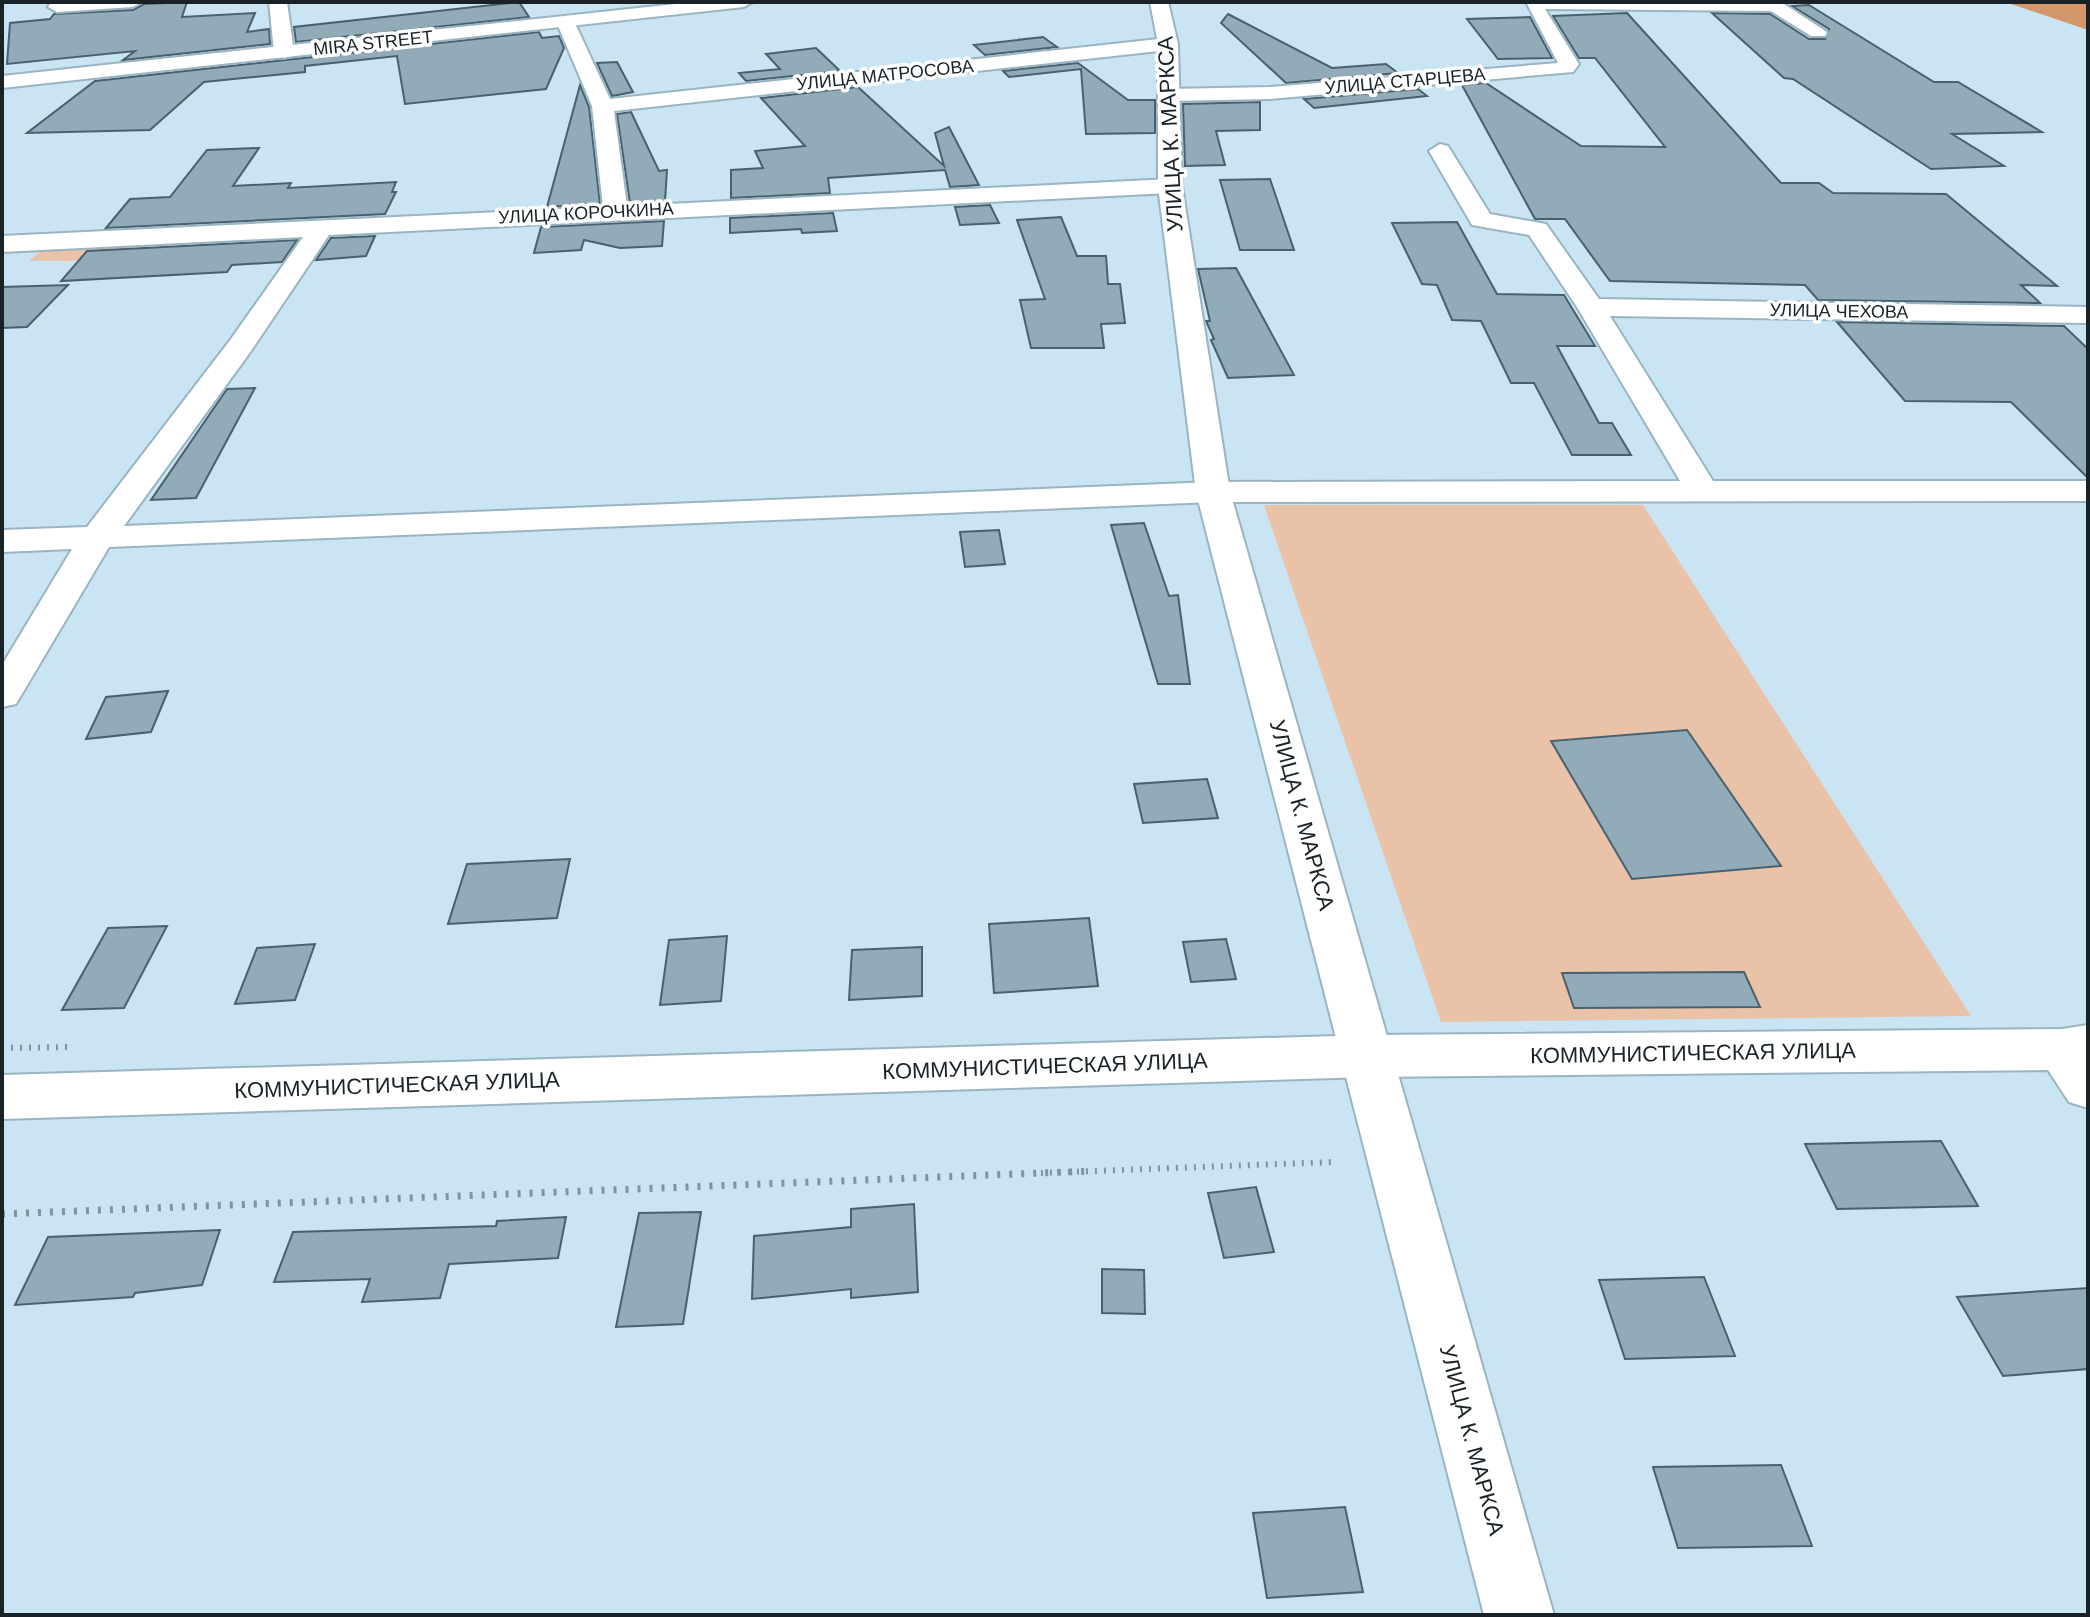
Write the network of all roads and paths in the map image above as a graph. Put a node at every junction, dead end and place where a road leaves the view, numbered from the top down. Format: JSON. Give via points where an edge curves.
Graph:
{"nodes":[{"id":1,"x":60,"y":2,"type":"edge"},
{"id":2,"x":133,"y":2,"type":"edge"},
{"id":3,"x":278,"y":2,"type":"edge"},
{"id":4,"x":744,"y":2,"type":"edge"},
{"id":5,"x":1159,"y":2,"type":"edge"},
{"id":6,"x":1532,"y":3,"type":"edge"},
{"id":7,"x":1772,"y":4,"type":"edge"},
{"id":8,"x":565,"y":21,"type":"junction"},
{"id":9,"x":1818,"y":32,"type":"dead end"},
{"id":10,"x":1168,"y":44,"type":"junction"},
{"id":11,"x":284,"y":52,"type":"junction"},
{"id":12,"x":2,"y":82,"type":"edge"},
{"id":13,"x":1169,"y":95,"type":"junction"},
{"id":14,"x":603,"y":106,"type":"junction"},
{"id":15,"x":1440,"y":151,"type":"dead end"},
{"id":16,"x":1170,"y":186,"type":"junction"},
{"id":17,"x":616,"y":211,"type":"junction"},
{"id":18,"x":321,"y":228,"type":"junction"},
{"id":19,"x":2,"y":244,"type":"edge"},
{"id":20,"x":1591,"y":307,"type":"junction"},
{"id":21,"x":2088,"y":315,"type":"edge"},
{"id":22,"x":1702,"y":490,"type":"junction"},
{"id":23,"x":2088,"y":491,"type":"edge"},
{"id":24,"x":1213,"y":492,"type":"junction"},
{"id":25,"x":97,"y":536,"type":"junction"},
{"id":26,"x":2,"y":541,"type":"edge"},
{"id":27,"x":2,"y":695,"type":"edge"},
{"id":28,"x":1369,"y":1056,"type":"junction"},
{"id":29,"x":2079,"y":1060,"type":"edge"},
{"id":30,"x":2,"y":1097,"type":"edge"},
{"id":31,"x":1333,"y":1162,"type":"dead end"},
{"id":32,"x":2,"y":1214,"type":"edge"},
{"id":33,"x":1519,"y":1615,"type":"edge"}],
"edges":[{"from":1,"to":2,"type":"street","via":[[57,7]]},
{"from":3,"to":11,"type":"street"},
{"from":4,"to":8,"type":"street","name":"MIRA STREET"},
{"from":5,"to":10,"type":"street","name":"УЛИЦА К. МАРКСА"},
{"from":6,"to":7,"type":"street","name":"УЛИЦА СТАРЦЕВА"},
{"from":6,"to":13,"type":"street","name":"УЛИЦА СТАРЦЕВА","via":[[1569,64],[1566,68],[1270,93]]},
{"from":7,"to":9,"type":"street","name":"УЛИЦА СТАРЦЕВА"},
{"from":8,"to":11,"type":"street","name":"MIRA STREET"},
{"from":8,"to":14,"type":"street"},
{"from":10,"to":13,"type":"street","name":"УЛИЦА К. МАРКСА"},
{"from":10,"to":14,"type":"street","name":"УЛИЦА МАТРОСОВА"},
{"from":11,"to":12,"type":"street","name":"MIRA STREET"},
{"from":13,"to":16,"type":"street","name":"УЛИЦА К. МАРКСА"},
{"from":14,"to":17,"type":"street"},
{"from":15,"to":20,"type":"street","via":[[1481,220],[1537,229]]},
{"from":16,"to":17,"type":"street","name":"УЛИЦА КОРОЧКИНА"},
{"from":16,"to":24,"type":"street","name":"УЛИЦА К. МАРКСА"},
{"from":17,"to":18,"type":"street","name":"УЛИЦА КОРОЧКИНА"},
{"from":18,"to":19,"type":"street","name":"УЛИЦА КОРОЧКИНА"},
{"from":18,"to":25,"type":"street","via":[[273,305]]},
{"from":20,"to":21,"type":"street","name":"УЛИЦА ЧЕХОВА"},
{"from":20,"to":22,"type":"street"},
{"from":22,"to":23,"type":"street"},
{"from":22,"to":24,"type":"street"},
{"from":24,"to":25,"type":"street"},
{"from":24,"to":28,"type":"street","name":"УЛИЦА К. МАРКСА"},
{"from":25,"to":26,"type":"street"},
{"from":25,"to":27,"type":"street"},
{"from":28,"to":29,"type":"street","name":"КОММУНИСТИЧЕСКАЯ УЛИЦА"},
{"from":28,"to":30,"type":"street","name":"КОММУНИСТИЧЕСКАЯ УЛИЦА"},
{"from":28,"to":33,"type":"street","name":"УЛИЦА К. МАРКСА"},
{"from":31,"to":32,"type":"path"}]}
